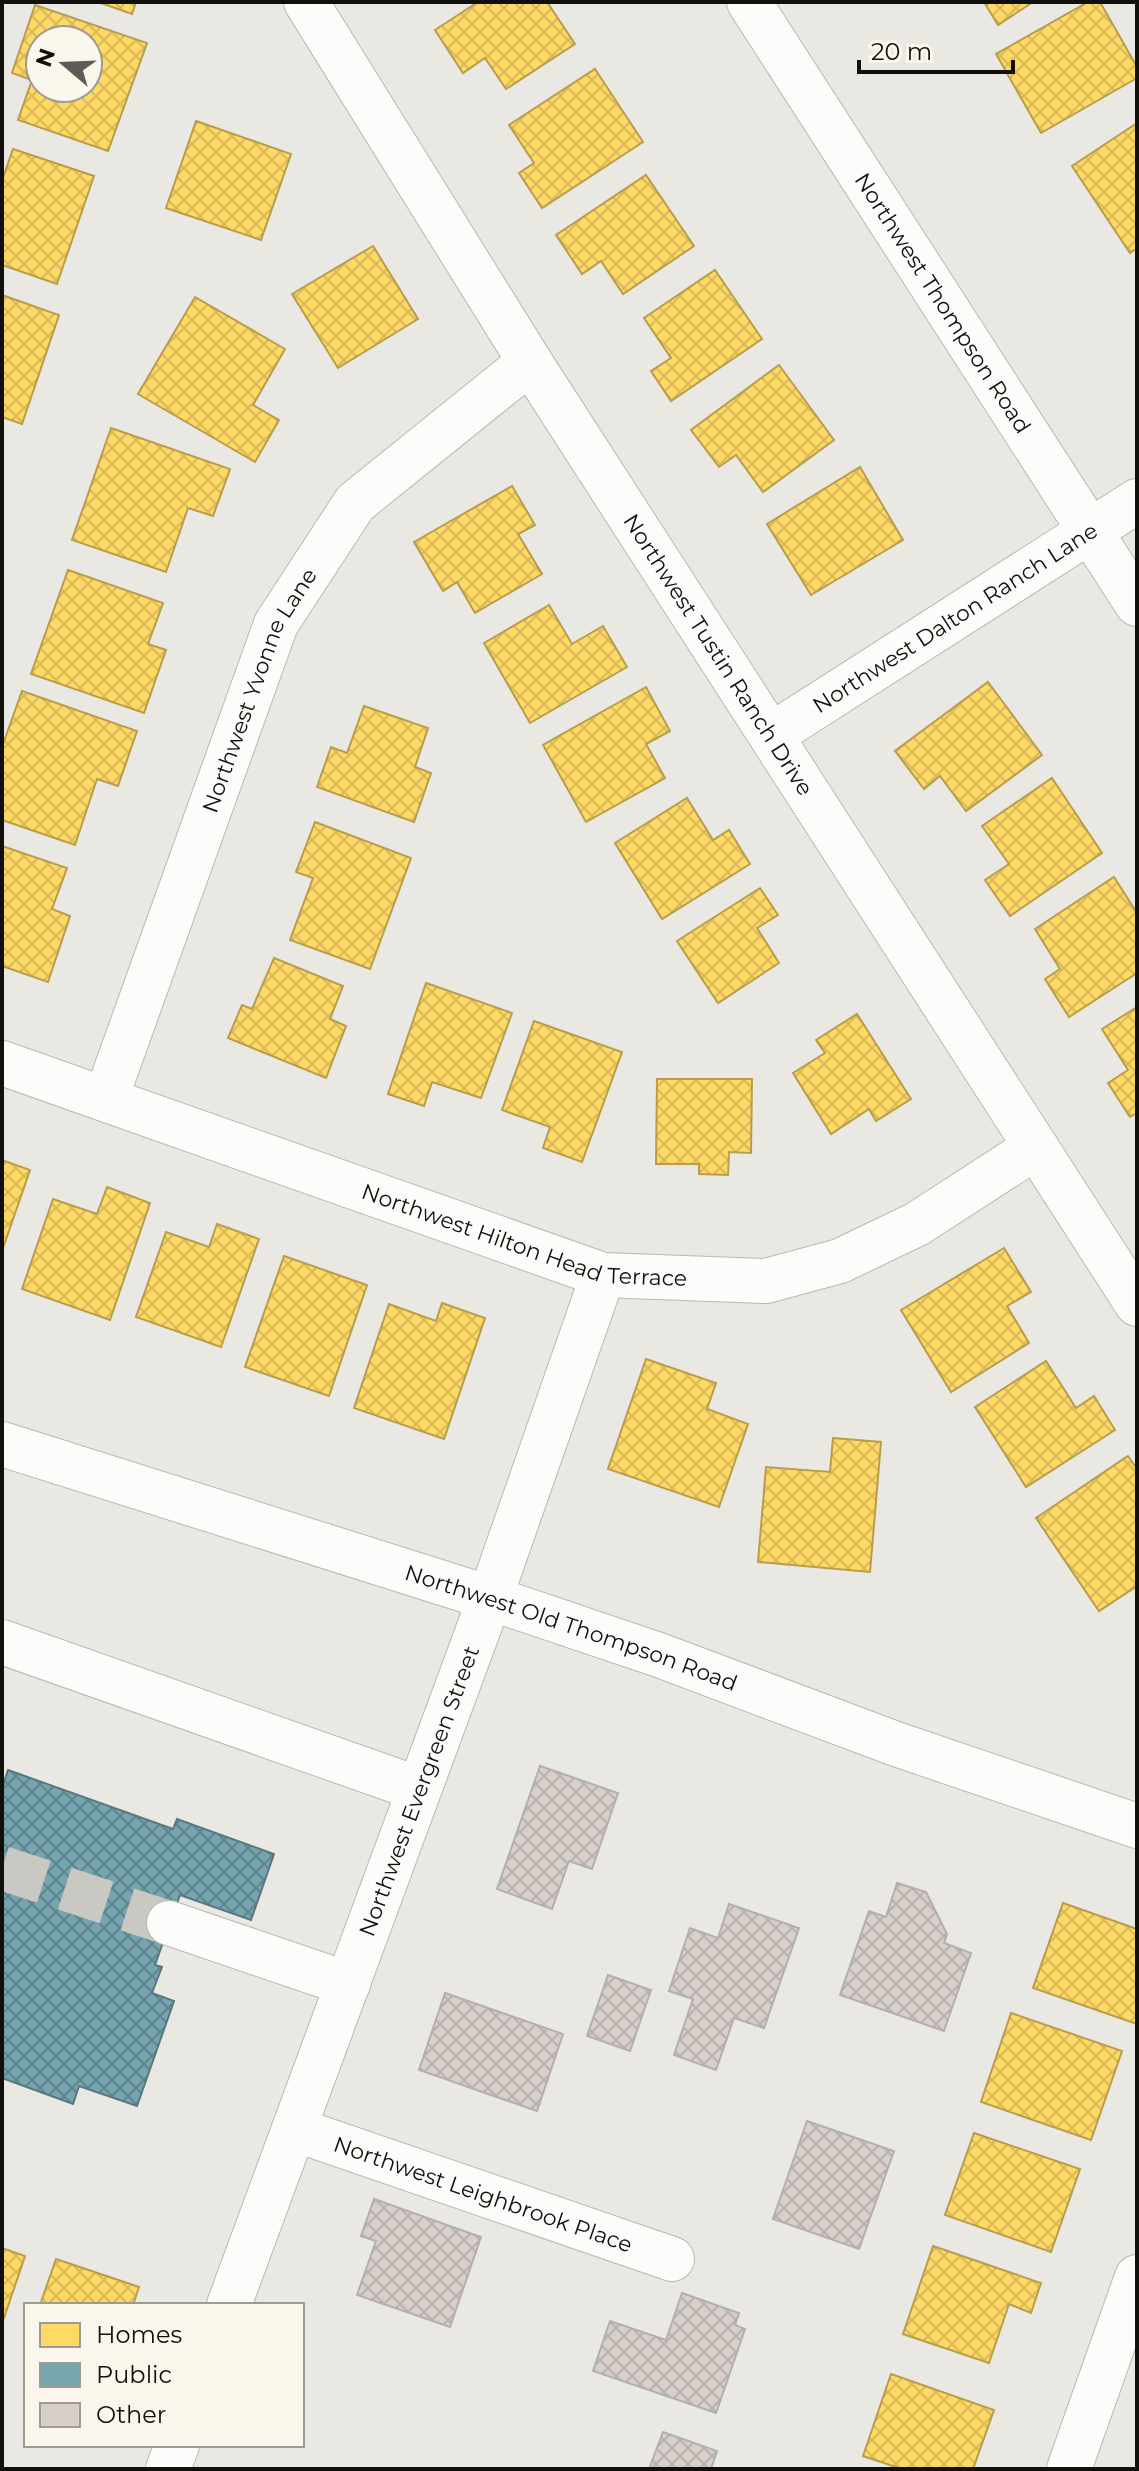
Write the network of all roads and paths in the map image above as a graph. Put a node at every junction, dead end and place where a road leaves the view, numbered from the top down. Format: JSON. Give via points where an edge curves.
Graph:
{"nodes":[{"id":1,"x":306,"y":2,"type":"edge"},
{"id":2,"x":749,"y":2,"type":"edge"},
{"id":3,"x":530,"y":362,"type":"junction"},
{"id":4,"x":1137,"y":501,"type":"edge"},
{"id":5,"x":1091,"y":533,"type":"junction"},
{"id":6,"x":1137,"y":604,"type":"edge"},
{"id":7,"x":773,"y":734,"type":"junction"},
{"id":8,"x":2,"y":1063,"type":"edge"},
{"id":9,"x":106,"y":1098,"type":"junction"},
{"id":10,"x":1036,"y":1147,"type":"junction"},
{"id":11,"x":603,"y":1275,"type":"junction"},
{"id":12,"x":1137,"y":1304,"type":"edge"},
{"id":13,"x":2,"y":1444,"type":"edge"},
{"id":14,"x":490,"y":1598,"type":"junction"},
{"id":15,"x":2,"y":1642,"type":"edge"},
{"id":16,"x":419,"y":1789,"type":"junction"},
{"id":17,"x":1137,"y":1826,"type":"edge"},
{"id":18,"x":169,"y":1923,"type":"tunnel mouth"},
{"id":19,"x":348,"y":1984,"type":"junction"},
{"id":20,"x":294,"y":2129,"type":"junction"},
{"id":21,"x":672,"y":2259,"type":"dead end"},
{"id":22,"x":1137,"y":2277,"type":"edge"},
{"id":23,"x":230,"y":2303,"type":"edge"},
{"id":24,"x":176,"y":2447,"type":"edge"},
{"id":25,"x":168,"y":2469,"type":"edge"},
{"id":26,"x":1069,"y":2469,"type":"edge"}],
"edges":[{"from":1,"to":3,"type":"street","name":"Northwest Tustin Ranch Drive"},
{"from":2,"to":5,"type":"street","name":"Northwest Thompson Road"},
{"from":3,"to":7,"type":"street","name":"Northwest Tustin Ranch Drive"},
{"from":3,"to":9,"type":"street","name":"Northwest Yvonne Lane","via":[[355,503],[276,624]]},
{"from":4,"to":5,"type":"street","name":"Northwest Dalton Ranch Lane"},
{"from":5,"to":6,"type":"street","name":"Northwest Thompson Road"},
{"from":5,"to":7,"type":"street","name":"Northwest Dalton Ranch Lane"},
{"from":7,"to":10,"type":"street","name":"Northwest Tustin Ranch Drive"},
{"from":8,"to":9,"type":"street","name":"Northwest Hilton Head Terrace"},
{"from":9,"to":11,"type":"street","name":"Northwest Hilton Head Terrace"},
{"from":10,"to":11,"type":"street","name":"Northwest Hilton Head Terrace","via":[[917,1224],[840,1261],[766,1281]]},
{"from":10,"to":12,"type":"street","name":"Northwest Tustin Ranch Drive"},
{"from":11,"to":14,"type":"street","name":"Northwest Evergreen Street"},
{"from":13,"to":14,"type":"street","name":"Northwest Old Thompson Road"},
{"from":14,"to":16,"type":"street","name":"Northwest Evergreen Street"},
{"from":14,"to":17,"type":"street","name":"Northwest Old Thompson Road"},
{"from":15,"to":16,"type":"street"},
{"from":16,"to":19,"type":"street","name":"Northwest Evergreen Street"},
{"from":18,"to":19,"type":"street"},
{"from":19,"to":20,"type":"street","name":"Northwest Evergreen Street"},
{"from":20,"to":21,"type":"street","name":"Northwest Leighbrook Place"},
{"from":20,"to":23,"type":"street","name":"Northwest Evergreen Street"},
{"from":22,"to":26,"type":"street"},
{"from":24,"to":25,"type":"street"}]}
